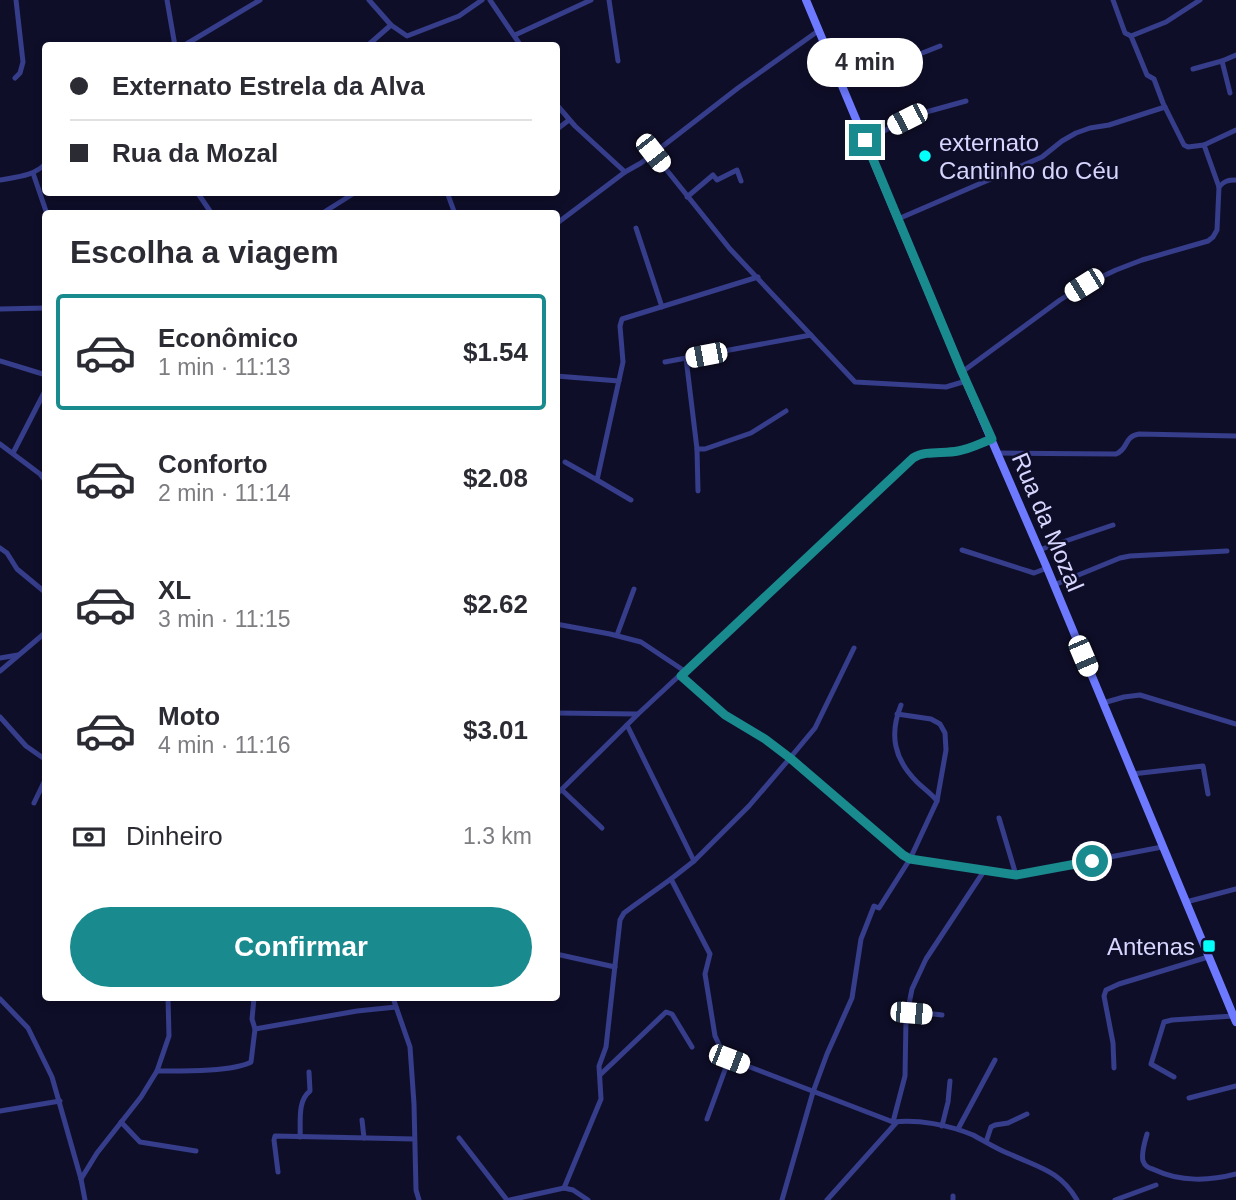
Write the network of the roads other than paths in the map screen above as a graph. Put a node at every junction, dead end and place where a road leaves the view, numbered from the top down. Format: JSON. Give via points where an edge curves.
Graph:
{"nodes":[{"id":1,"x":16,"y":0,"type":"edge"},
{"id":2,"x":167,"y":0,"type":"edge"},
{"id":3,"x":260,"y":0,"type":"edge"},
{"id":4,"x":369,"y":0,"type":"edge"},
{"id":5,"x":482,"y":0,"type":"edge"},
{"id":6,"x":490,"y":0,"type":"edge"},
{"id":7,"x":609,"y":0,"type":"edge"},
{"id":8,"x":806,"y":0,"type":"edge"},
{"id":9,"x":1113,"y":0,"type":"edge"},
{"id":10,"x":1200,"y":0,"type":"edge"},
{"id":11,"x":587,"y":1,"type":"edge"},
{"id":12,"x":391,"y":25,"type":"junction"},
{"id":13,"x":818,"y":31,"type":"junction"},
{"id":14,"x":515,"y":35,"type":"junction"},
{"id":15,"x":407,"y":36,"type":"junction"},
{"id":16,"x":1131,"y":36,"type":"junction"},
{"id":17,"x":174,"y":42,"type":"edge"},
{"id":18,"x":190,"y":42,"type":"edge"},
{"id":19,"x":372,"y":42,"type":"edge"},
{"id":20,"x":408,"y":42,"type":"edge"},
{"id":21,"x":519,"y":42,"type":"edge"},
{"id":22,"x":940,"y":46,"type":"dead end"},
{"id":23,"x":1236,"y":55,"type":"edge"},
{"id":24,"x":618,"y":61,"type":"dead end"},
{"id":25,"x":1222,"y":61,"type":"junction"},
{"id":26,"x":1193,"y":69,"type":"dead end"},
{"id":27,"x":836,"y":71,"type":"junction"},
{"id":28,"x":15,"y":78,"type":"dead end"},
{"id":29,"x":1230,"y":93,"type":"dead end"},
{"id":30,"x":966,"y":101,"type":"dead end"},
{"id":31,"x":1165,"y":107,"type":"junction"},
{"id":32,"x":560,"y":109,"type":"edge"},
{"id":33,"x":569,"y":120,"type":"junction"},
{"id":34,"x":560,"y":127,"type":"edge"},
{"id":35,"x":1236,"y":130,"type":"edge"},
{"id":36,"x":865,"y":140,"type":"junction"},
{"id":37,"x":1203,"y":145,"type":"junction"},
{"id":38,"x":653,"y":153,"type":"junction"},
{"id":39,"x":42,"y":168,"type":"edge"},
{"id":40,"x":625,"y":172,"type":"junction"},
{"id":41,"x":33,"y":173,"type":"junction"},
{"id":42,"x":0,"y":180,"type":"edge"},
{"id":43,"x":1236,"y":180,"type":"edge"},
{"id":44,"x":741,"y":181,"type":"dead end"},
{"id":45,"x":1219,"y":187,"type":"junction"},
{"id":46,"x":350,"y":196,"type":"edge"},
{"id":47,"x":687,"y":197,"type":"junction"},
{"id":48,"x":46,"y":210,"type":"edge"},
{"id":49,"x":327,"y":210,"type":"edge"},
{"id":50,"x":898,"y":219,"type":"junction"},
{"id":51,"x":560,"y":221,"type":"edge"},
{"id":52,"x":636,"y":228,"type":"dead end"},
{"id":53,"x":758,"y":277,"type":"junction"},
{"id":54,"x":662,"y":307,"type":"junction"},
{"id":55,"x":42,"y":308,"type":"edge"},
{"id":56,"x":0,"y":309,"type":"edge"},
{"id":57,"x":811,"y":335,"type":"junction"},
{"id":58,"x":686,"y":358,"type":"junction"},
{"id":59,"x":0,"y":361,"type":"edge"},
{"id":60,"x":666,"y":362,"type":"dead end"},
{"id":61,"x":962,"y":372,"type":"junction"},
{"id":62,"x":42,"y":374,"type":"edge"},
{"id":63,"x":560,"y":376,"type":"edge"},
{"id":64,"x":619,"y":381,"type":"junction"},
{"id":65,"x":967,"y":381,"type":"junction"},
{"id":66,"x":42,"y":397,"type":"edge"},
{"id":67,"x":786,"y":411,"type":"dead end"},
{"id":68,"x":1236,"y":436,"type":"edge"},
{"id":69,"x":992,"y":439,"type":"junction"},
{"id":70,"x":0,"y":444,"type":"edge"},
{"id":71,"x":696,"y":449,"type":"junction"},
{"id":72,"x":13,"y":453,"type":"junction"},
{"id":73,"x":998,"y":453,"type":"junction"},
{"id":74,"x":565,"y":462,"type":"dead end"},
{"id":75,"x":42,"y":477,"type":"edge"},
{"id":76,"x":597,"y":480,"type":"junction"},
{"id":77,"x":698,"y":491,"type":"dead end"},
{"id":78,"x":631,"y":499,"type":"dead end"},
{"id":79,"x":1113,"y":525,"type":"dead end"},
{"id":80,"x":0,"y":548,"type":"edge"},
{"id":81,"x":962,"y":550,"type":"dead end"},
{"id":82,"x":1039,"y":550,"type":"junction"},
{"id":83,"x":1227,"y":551,"type":"dead end"},
{"id":84,"x":1047,"y":568,"type":"junction"},
{"id":85,"x":1054,"y":585,"type":"junction"},
{"id":86,"x":634,"y":589,"type":"dead end"},
{"id":87,"x":42,"y":590,"type":"edge"},
{"id":88,"x":560,"y":625,"type":"edge"},
{"id":89,"x":42,"y":635,"type":"edge"},
{"id":90,"x":617,"y":635,"type":"junction"},
{"id":91,"x":854,"y":648,"type":"dead end"},
{"id":92,"x":18,"y":655,"type":"junction"},
{"id":93,"x":0,"y":658,"type":"edge"},
{"id":94,"x":0,"y":671,"type":"edge"},
{"id":95,"x":683,"y":674,"type":"junction"},
{"id":96,"x":1104,"y":704,"type":"junction"},
{"id":97,"x":901,"y":705,"type":"dead end"},
{"id":98,"x":560,"y":713,"type":"edge"},
{"id":99,"x":638,"y":714,"type":"junction"},
{"id":100,"x":897,"y":714,"type":"junction"},
{"id":101,"x":0,"y":717,"type":"edge"},
{"id":102,"x":1236,"y":724,"type":"edge"},
{"id":103,"x":627,"y":725,"type":"junction"},
{"id":104,"x":42,"y":757,"type":"edge"},
{"id":105,"x":790,"y":758,"type":"junction"},
{"id":106,"x":1132,"y":774,"type":"junction"},
{"id":107,"x":42,"y":786,"type":"edge"},
{"id":108,"x":562,"y":790,"type":"joint"},
{"id":109,"x":1208,"y":794,"type":"dead end"},
{"id":110,"x":937,"y":801,"type":"junction"},
{"id":111,"x":34,"y":803,"type":"dead end"},
{"id":112,"x":999,"y":818,"type":"dead end"},
{"id":113,"x":602,"y":828,"type":"dead end"},
{"id":114,"x":1162,"y":847,"type":"junction"},
{"id":115,"x":910,"y":859,"type":"junction"},
{"id":116,"x":694,"y":861,"type":"junction"},
{"id":117,"x":984,"y":871,"type":"junction"},
{"id":118,"x":1016,"y":875,"type":"junction"},
{"id":119,"x":671,"y":879,"type":"junction"},
{"id":120,"x":1236,"y":889,"type":"edge"},
{"id":121,"x":1186,"y":902,"type":"junction"},
{"id":122,"x":560,"y":955,"type":"edge"},
{"id":123,"x":1208,"y":957,"type":"junction"},
{"id":124,"x":615,"y":967,"type":"junction"},
{"id":125,"x":0,"y":999,"type":"edge"},
{"id":126,"x":168,"y":1001,"type":"edge"},
{"id":127,"x":254,"y":1001,"type":"edge"},
{"id":128,"x":394,"y":1001,"type":"edge"},
{"id":129,"x":396,"y":1007,"type":"junction"},
{"id":130,"x":906,"y":1012,"type":"junction"},
{"id":131,"x":942,"y":1015,"type":"dead end"},
{"id":132,"x":1235,"y":1019,"type":"edge"},
{"id":133,"x":255,"y":1030,"type":"junction"},
{"id":134,"x":692,"y":1047,"type":"dead end"},
{"id":135,"x":729,"y":1059,"type":"junction"},
{"id":136,"x":995,"y":1060,"type":"dead end"},
{"id":137,"x":1114,"y":1068,"type":"dead end"},
{"id":138,"x":157,"y":1071,"type":"junction"},
{"id":139,"x":309,"y":1072,"type":"dead end"},
{"id":140,"x":601,"y":1074,"type":"junction"},
{"id":141,"x":1174,"y":1077,"type":"dead end"},
{"id":142,"x":950,"y":1081,"type":"dead end"},
{"id":143,"x":1236,"y":1086,"type":"edge"},
{"id":144,"x":813,"y":1092,"type":"junction"},
{"id":145,"x":1189,"y":1098,"type":"dead end"},
{"id":146,"x":60,"y":1101,"type":"junction"},
{"id":147,"x":0,"y":1111,"type":"edge"},
{"id":148,"x":1027,"y":1114,"type":"dead end"},
{"id":149,"x":707,"y":1119,"type":"dead end"},
{"id":150,"x":362,"y":1120,"type":"dead end"},
{"id":151,"x":121,"y":1122,"type":"junction"},
{"id":152,"x":895,"y":1123,"type":"junction"},
{"id":153,"x":942,"y":1126,"type":"junction"},
{"id":154,"x":958,"y":1129,"type":"junction"},
{"id":155,"x":1147,"y":1134,"type":"dead end"},
{"id":156,"x":300,"y":1137,"type":"junction"},
{"id":157,"x":364,"y":1138,"type":"junction"},
{"id":158,"x":459,"y":1138,"type":"dead end"},
{"id":159,"x":414,"y":1139,"type":"junction"},
{"id":160,"x":986,"y":1142,"type":"junction"},
{"id":161,"x":195,"y":1151,"type":"dead end"},
{"id":162,"x":278,"y":1172,"type":"dead end"},
{"id":163,"x":1236,"y":1174,"type":"edge"},
{"id":164,"x":81,"y":1179,"type":"junction"},
{"id":165,"x":1156,"y":1185,"type":"dead end"},
{"id":166,"x":564,"y":1188,"type":"junction"},
{"id":167,"x":85,"y":1200,"type":"edge"},
{"id":168,"x":419,"y":1200,"type":"edge"},
{"id":169,"x":509,"y":1200,"type":"edge"},
{"id":170,"x":588,"y":1200,"type":"edge"},
{"id":171,"x":782,"y":1200,"type":"edge"},
{"id":172,"x":827,"y":1200,"type":"edge"},
{"id":173,"x":1077,"y":1200,"type":"edge"},
{"id":174,"x":1115,"y":1200,"type":"edge"}],
"edges":[{"from":1,"to":28,"type":"street","via":[[23,62]]},
{"from":2,"to":17,"type":"street"},
{"from":3,"to":18,"type":"street"},
{"from":4,"to":12,"type":"street"},
{"from":5,"to":15,"type":"street","via":[[460,16]]},
{"from":6,"to":14,"type":"street"},
{"from":7,"to":24,"type":"street"},
{"from":8,"to":13,"type":"main road","name":"Rua da Mozal"},
{"from":9,"to":16,"type":"street","via":[[1125,33]]},
{"from":10,"to":16,"type":"street","via":[[1166,22]]},
{"from":11,"to":14,"type":"street"},
{"from":12,"to":15,"type":"street"},
{"from":12,"to":19,"type":"street"},
{"from":13,"to":27,"type":"main road","name":"Rua da Mozal"},
{"from":13,"to":38,"type":"street"},
{"from":14,"to":21,"type":"street"},
{"from":15,"to":20,"type":"street"},
{"from":16,"to":31,"type":"street"},
{"from":22,"to":27,"type":"street","via":[[892,65],[884,52]]},
{"from":23,"to":25,"type":"street"},
{"from":25,"to":26,"type":"street"},
{"from":25,"to":29,"type":"street"},
{"from":27,"to":36,"type":"main road","name":"Rua da Mozal"},
{"from":30,"to":36,"type":"street","via":[[919,114]]},
{"from":31,"to":37,"type":"street","via":[[1184,145]]},
{"from":31,"to":50,"type":"street","via":[[1076,134],[1042,157]]},
{"from":32,"to":33,"type":"street"},
{"from":33,"to":34,"type":"street"},
{"from":33,"to":40,"type":"street"},
{"from":35,"to":37,"type":"street"},
{"from":36,"to":50,"type":"main road","name":"Rua da Mozal"},
{"from":37,"to":45,"type":"street"},
{"from":38,"to":40,"type":"street"},
{"from":38,"to":47,"type":"street"},
{"from":39,"to":41,"type":"street"},
{"from":40,"to":51,"type":"street"},
{"from":41,"to":42,"type":"street"},
{"from":41,"to":48,"type":"street"},
{"from":43,"to":45,"type":"street"},
{"from":44,"to":47,"type":"street","via":[[737,170],[717,180],[713,174]]},
{"from":45,"to":61,"type":"street","via":[[1217,230],[1208,241],[1142,260],[1084,285]]},
{"from":46,"to":49,"type":"street"},
{"from":47,"to":53,"type":"street"},
{"from":50,"to":61,"type":"main road","name":"Rua da Mozal"},
{"from":52,"to":54,"type":"street"},
{"from":53,"to":54,"type":"street"},
{"from":53,"to":57,"type":"street"},
{"from":54,"to":64,"type":"street","via":[[622,319]]},
{"from":55,"to":56,"type":"street"},
{"from":57,"to":58,"type":"street"},
{"from":57,"to":65,"type":"street","via":[[855,382],[946,387]]},
{"from":58,"to":60,"type":"street"},
{"from":58,"to":71,"type":"street"},
{"from":59,"to":62,"type":"street"},
{"from":61,"to":65,"type":"main road","name":"Rua da Mozal"},
{"from":63,"to":64,"type":"street"},
{"from":64,"to":76,"type":"street"},
{"from":65,"to":69,"type":"main road","name":"Rua da Mozal"},
{"from":66,"to":72,"type":"street"},
{"from":67,"to":71,"type":"street","via":[[751,433]]},
{"from":68,"to":73,"type":"street","via":[[1132,435],[1116,454]]},
{"from":69,"to":73,"type":"main road","name":"Rua da Mozal"},
{"from":69,"to":95,"type":"street","via":[[963,450],[913,458]]},
{"from":70,"to":72,"type":"street"},
{"from":71,"to":77,"type":"street"},
{"from":72,"to":75,"type":"street"},
{"from":73,"to":82,"type":"main road","name":"Rua da Mozal"},
{"from":74,"to":76,"type":"street"},
{"from":76,"to":78,"type":"street"},
{"from":79,"to":82,"type":"street"},
{"from":80,"to":87,"type":"street"},
{"from":81,"to":84,"type":"street","via":[[1034,573]]},
{"from":82,"to":84,"type":"main road","name":"Rua da Mozal"},
{"from":83,"to":85,"type":"street","via":[[1130,556]]},
{"from":84,"to":85,"type":"main road","name":"Rua da Mozal"},
{"from":85,"to":96,"type":"main road","name":"Rua da Mozal"},
{"from":86,"to":90,"type":"street"},
{"from":88,"to":90,"type":"street"},
{"from":89,"to":92,"type":"street"},
{"from":90,"to":95,"type":"street","via":[[641,642]]},
{"from":91,"to":105,"type":"street","via":[[815,728]]},
{"from":92,"to":93,"type":"street"},
{"from":92,"to":94,"type":"street"},
{"from":95,"to":99,"type":"street"},
{"from":95,"to":105,"type":"street","via":[[725,715]]},
{"from":96,"to":102,"type":"street","via":[[1140,695]]},
{"from":96,"to":106,"type":"main road","name":"Rua da Mozal"},
{"from":97,"to":100,"type":"street"},
{"from":98,"to":99,"type":"street"},
{"from":99,"to":103,"type":"street"},
{"from":100,"to":110,"type":"street","via":[[893,734],[897,754]]},
{"from":100,"to":110,"type":"street","via":[[940,724],[946,750]]},
{"from":101,"to":104,"type":"street"},
{"from":103,"to":108,"type":"street"},
{"from":103,"to":116,"type":"street"},
{"from":105,"to":115,"type":"street"},
{"from":105,"to":116,"type":"street"},
{"from":106,"to":109,"type":"street","via":[[1203,766]]},
{"from":106,"to":114,"type":"main road","name":"Rua da Mozal"},
{"from":107,"to":111,"type":"street"},
{"from":108,"to":113,"type":"street"},
{"from":110,"to":115,"type":"street"},
{"from":112,"to":118,"type":"street"},
{"from":114,"to":118,"type":"street"},
{"from":114,"to":121,"type":"main road","name":"Rua da Mozal"},
{"from":115,"to":117,"type":"street"},
{"from":115,"to":144,"type":"street","via":[[879,908],[874,906],[861,939],[852,998]]},
{"from":116,"to":119,"type":"street"},
{"from":117,"to":118,"type":"street"},
{"from":117,"to":130,"type":"street","via":[[926,959]]},
{"from":119,"to":124,"type":"street","via":[[624,913]]},
{"from":119,"to":135,"type":"street","via":[[710,954],[705,974],[714,1027]]},
{"from":120,"to":121,"type":"street"},
{"from":121,"to":123,"type":"main road","name":"Rua da Mozal"},
{"from":122,"to":124,"type":"street"},
{"from":123,"to":132,"type":"main road","name":"Rua da Mozal"},
{"from":123,"to":137,"type":"street","via":[[1106,990]]},
{"from":124,"to":140,"type":"street"},
{"from":125,"to":146,"type":"street","via":[[28,1028]]},
{"from":126,"to":138,"type":"street","via":[[169,1036]]},
{"from":127,"to":133,"type":"street"},
{"from":128,"to":129,"type":"street"},
{"from":129,"to":133,"type":"street"},
{"from":129,"to":159,"type":"street","via":[[410,1047]]},
{"from":130,"to":131,"type":"street"},
{"from":130,"to":152,"type":"street","via":[[905,1076]]},
{"from":132,"to":141,"type":"street","via":[[1164,1022],[1151,1064]]},
{"from":133,"to":138,"type":"street","via":[[251,1062],[243,1067]]},
{"from":134,"to":140,"type":"street","via":[[672,1014],[666,1012]]},
{"from":135,"to":144,"type":"street"},
{"from":135,"to":149,"type":"street"},
{"from":136,"to":154,"type":"street"},
{"from":138,"to":151,"type":"street"},
{"from":139,"to":156,"type":"street","via":[[310,1091],[301,1102]]},
{"from":140,"to":166,"type":"street","via":[[601,1099]]},
{"from":142,"to":153,"type":"street"},
{"from":143,"to":145,"type":"street"},
{"from":144,"to":152,"type":"street"},
{"from":144,"to":171,"type":"street"},
{"from":146,"to":147,"type":"street"},
{"from":146,"to":164,"type":"street"},
{"from":148,"to":160,"type":"street","via":[[995,1125]]},
{"from":150,"to":157,"type":"street"},
{"from":151,"to":161,"type":"street","via":[[141,1142]]},
{"from":151,"to":164,"type":"street"},
{"from":152,"to":153,"type":"street"},
{"from":152,"to":172,"type":"street"},
{"from":153,"to":154,"type":"street"},
{"from":154,"to":160,"type":"street"},
{"from":155,"to":163,"type":"street","via":[[1143,1160],[1153,1170],[1188,1179]]},
{"from":156,"to":157,"type":"street"},
{"from":156,"to":162,"type":"street","via":[[274,1138]]},
{"from":157,"to":159,"type":"street"},
{"from":158,"to":169,"type":"street"},
{"from":159,"to":168,"type":"street"},
{"from":160,"to":173,"type":"street","via":[[1056,1175]]},
{"from":164,"to":167,"type":"street"},
{"from":165,"to":174,"type":"street"},
{"from":166,"to":169,"type":"street"},
{"from":166,"to":170,"type":"street"}]}
